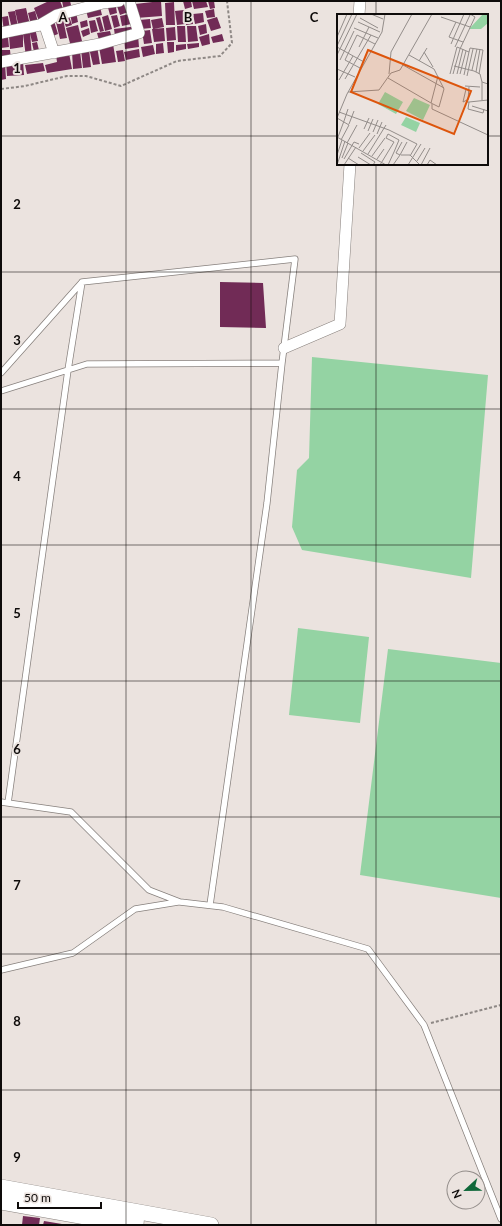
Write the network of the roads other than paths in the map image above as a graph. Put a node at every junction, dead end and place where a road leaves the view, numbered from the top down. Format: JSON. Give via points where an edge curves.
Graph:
{"nodes":[{"id":1,"x":119,"y":1,"type":"edge"},
{"id":2,"x":129,"y":1,"type":"edge"},
{"id":3,"x":360,"y":1,"type":"edge"},
{"id":4,"x":103,"y":2,"type":"edge"},
{"id":5,"x":359,"y":14,"type":"edge"},
{"id":6,"x":44,"y":23,"type":"junction"},
{"id":7,"x":1,"y":33,"type":"edge"},
{"id":8,"x":54,"y":54,"type":"junction"},
{"id":9,"x":1,"y":62,"type":"edge"},
{"id":10,"x":350,"y":165,"type":"edge"},
{"id":11,"x":82,"y":282,"type":"junction"},
{"id":12,"x":284,"y":348,"type":"junction"},
{"id":13,"x":282,"y":363,"type":"junction"},
{"id":14,"x":68,"y":370,"type":"junction"},
{"id":15,"x":1,"y":373,"type":"edge"},
{"id":16,"x":1,"y":391,"type":"edge"},
{"id":17,"x":1,"y":802,"type":"edge"},
{"id":18,"x":8,"y":803,"type":"junction"},
{"id":19,"x":180,"y":902,"type":"junction"},
{"id":20,"x":210,"y":905,"type":"junction"},
{"id":21,"x":1,"y":970,"type":"edge"},
{"id":22,"x":1,"y":1187,"type":"edge"},
{"id":23,"x":1,"y":1202,"type":"edge"},
{"id":24,"x":139,"y":1219,"type":"edge"},
{"id":25,"x":501,"y":1219,"type":"edge"},
{"id":26,"x":130,"y":1225,"type":"edge"},
{"id":27,"x":211,"y":1225,"type":"edge"}],
"edges":[{"from":1,"to":4,"type":"street"},
{"from":2,"to":8,"type":"street","via":[[139,33]]},
{"from":3,"to":5,"type":"street"},
{"from":4,"to":6,"type":"street","via":[[57,15]]},
{"from":6,"to":7,"type":"street"},
{"from":6,"to":8,"type":"street"},
{"from":8,"to":9,"type":"street"},
{"from":10,"to":12,"type":"street","via":[[340,324]]},
{"from":11,"to":12,"type":"lane","via":[[295,259]]},
{"from":11,"to":14,"type":"lane"},
{"from":11,"to":15,"type":"lane"},
{"from":12,"to":13,"type":"lane"},
{"from":13,"to":14,"type":"lane","via":[[87,364]]},
{"from":13,"to":20,"type":"lane","via":[[267,503]]},
{"from":14,"to":16,"type":"lane"},
{"from":14,"to":18,"type":"lane"},
{"from":17,"to":18,"type":"lane"},
{"from":18,"to":19,"type":"lane","via":[[71,812],[149,890]]},
{"from":19,"to":20,"type":"lane"},
{"from":19,"to":21,"type":"lane","via":[[135,908],[73,953]]},
{"from":20,"to":25,"type":"lane","via":[[223,906],[368,949],[424,1025]]},
{"from":22,"to":24,"type":"main road"},
{"from":23,"to":26,"type":"main road"},
{"from":24,"to":27,"type":"main road"}]}
